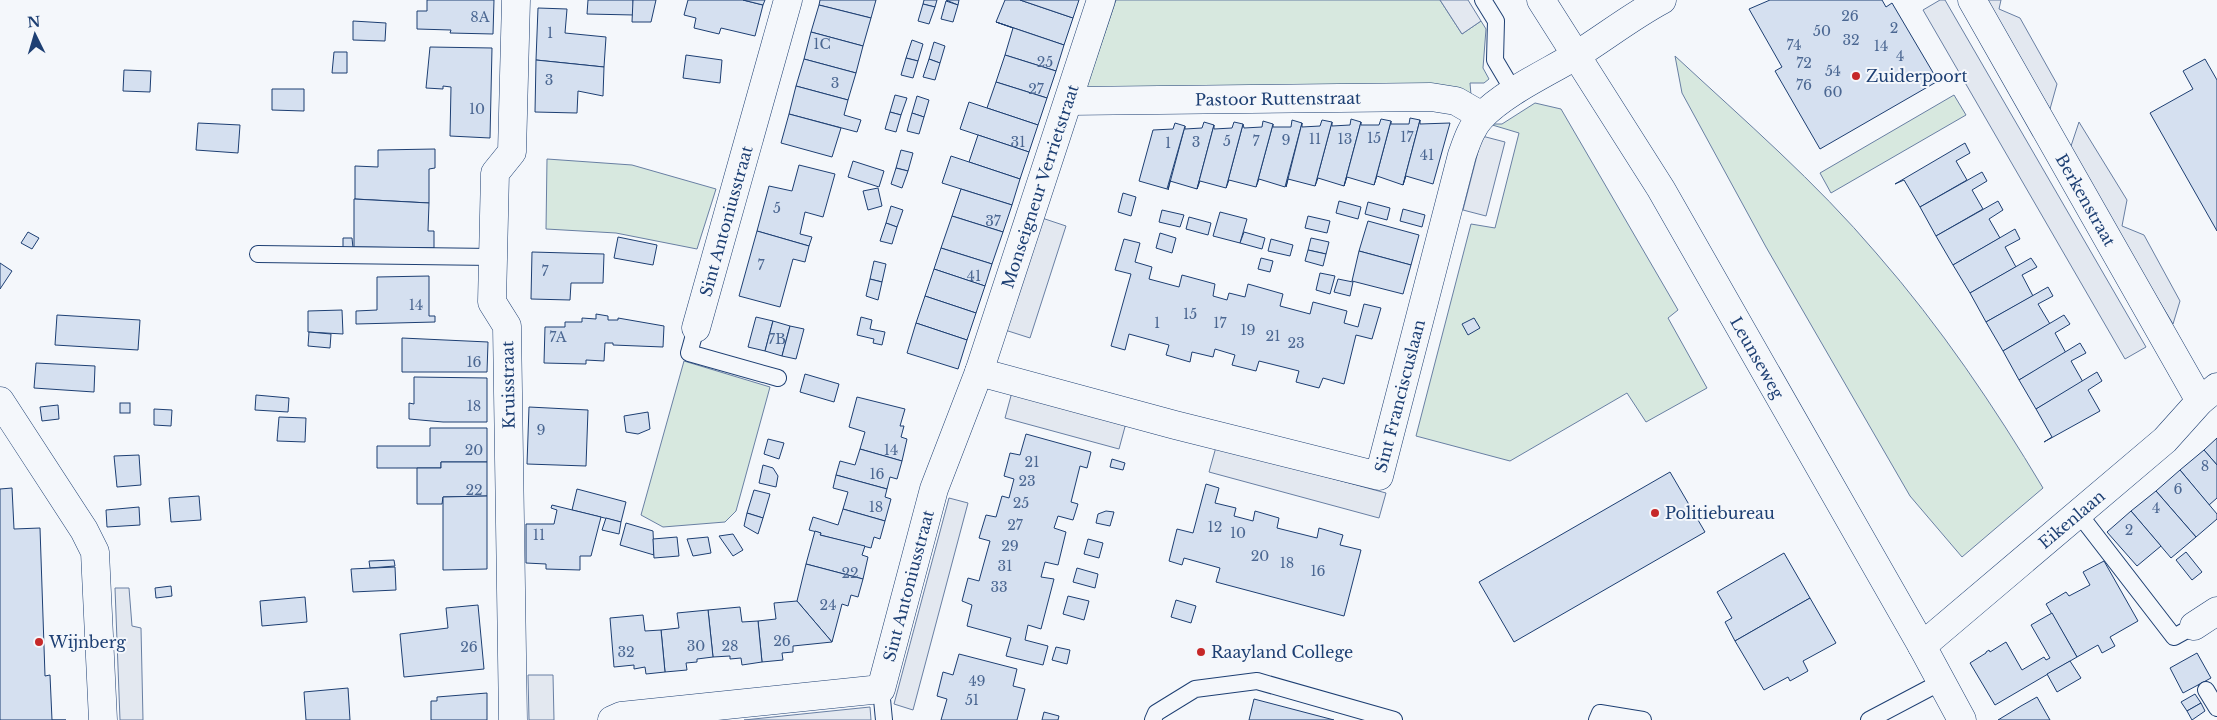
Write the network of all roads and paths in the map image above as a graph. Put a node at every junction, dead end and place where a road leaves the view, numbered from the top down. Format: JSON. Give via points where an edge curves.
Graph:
{"nodes":[{"id":1,"x":516,"y":0,"type":"edge"},
{"id":2,"x":788,"y":0,"type":"edge"},
{"id":3,"x":1101,"y":0,"type":"edge"},
{"id":4,"x":1483,"y":0,"type":"edge"},
{"id":5,"x":1541,"y":0,"type":"edge"},
{"id":6,"x":1662,"y":0,"type":"edge"},
{"id":7,"x":1972,"y":0,"type":"edge"},
{"id":8,"x":1577,"y":54,"type":"junction"},
{"id":9,"x":1514,"y":92,"type":"junction"},
{"id":10,"x":1069,"y":101,"type":"junction"},
{"id":11,"x":1482,"y":116,"type":"junction"},
{"id":12,"x":258,"y":254,"type":"dead end"},
{"id":13,"x":493,"y":257,"type":"junction"},
{"id":14,"x":696,"y":328,"type":"joint"},
{"id":15,"x":979,"y":372,"type":"junction"},
{"id":16,"x":778,"y":378,"type":"dead end"},
{"id":17,"x":2208,"y":394,"type":"edge"},
{"id":18,"x":0,"y":401,"type":"edge"},
{"id":19,"x":2079,"y":514,"type":"junction"},
{"id":20,"x":2217,"y":611,"type":"edge"},
{"id":21,"x":2194,"y":626,"type":"joint"},
{"id":22,"x":1922,"y":646,"type":"junction"},
{"id":23,"x":1941,"y":682,"type":"junction"},
{"id":24,"x":881,"y":689,"type":"junction"},
{"id":25,"x":2206,"y":690,"type":"dead end"},
{"id":26,"x":2217,"y":708,"type":"edge"},
{"id":27,"x":103,"y":720,"type":"edge"},
{"id":28,"x":513,"y":720,"type":"edge"},
{"id":29,"x":612,"y":720,"type":"edge"},
{"id":30,"x":884,"y":720,"type":"edge"},
{"id":31,"x":1153,"y":720,"type":"edge"},
{"id":32,"x":1394,"y":720,"type":"edge"},
{"id":33,"x":1597,"y":720,"type":"edge"},
{"id":34,"x":1643,"y":720,"type":"edge"},
{"id":35,"x":1868,"y":720,"type":"edge"},
{"id":36,"x":1962,"y":720,"type":"edge"}],
"edges":[{"from":1,"to":13,"type":"street","name":"Kruisstraat","via":[[512,152],[495,173]]},
{"from":2,"to":14,"type":"street","name":"Sint Antoniusstraat"},
{"from":3,"to":10,"type":"street","name":"Monseigneur Verrietstraat"},
{"from":4,"to":9,"type":"lane","via":[[1496,21],[1495,60]]},
{"from":5,"to":8,"type":"street","name":"Leunseweg"},
{"from":6,"to":8,"type":"street","name":"Sint Franciscuslaan"},
{"from":7,"to":17,"type":"street","name":"Berkenstraat"},
{"from":8,"to":9,"type":"street","name":"Sint Franciscuslaan"},
{"from":8,"to":22,"type":"street","name":"Leunseweg","via":[[1661,190]]},
{"from":9,"to":11,"type":"street","name":"Sint Franciscuslaan"},
{"from":10,"to":11,"type":"street","name":"Pastoor Ruttenstraat","via":[[1431,97],[1456,101]]},
{"from":10,"to":15,"type":"street","name":"Monseigneur Verrietstraat"},
{"from":11,"to":15,"type":"street","name":"Sint Franciscuslaan","via":[[1471,131],[1462,155],[1379,476]]},
{"from":12,"to":13,"type":"lane"},
{"from":13,"to":28,"type":"street","name":"Kruisstraat","via":[[492,302],[507,326]]},
{"from":14,"to":16,"type":"lane","name":"Sint Antoniusstraat","via":[[689,353]]},
{"from":15,"to":24,"type":"street","name":"Sint Antoniusstraat","via":[[934,489]]},
{"from":17,"to":19,"type":"street","name":"Eikenlaan","via":[[2165,440]]},
{"from":18,"to":27,"type":"street","via":[[95,552]]},
{"from":19,"to":21,"type":"lane","via":[[2174,638]]},
{"from":19,"to":22,"type":"street","name":"Eikenlaan"},
{"from":20,"to":21,"type":"street"},
{"from":22,"to":23,"type":"street","name":"Leunseweg"},
{"from":23,"to":35,"type":"lane"},
{"from":23,"to":36,"type":"street","name":"Leunseweg"},
{"from":24,"to":29,"type":"street","via":[[621,716]]},
{"from":24,"to":30,"type":"lane","name":"Sint Antoniusstraat"},
{"from":25,"to":26,"type":"lane"},
{"from":31,"to":32,"type":"lane","via":[[1156,713],[1195,689],[1257,681]]},
{"from":33,"to":34,"type":"lane","via":[[1600,713]]}]}
